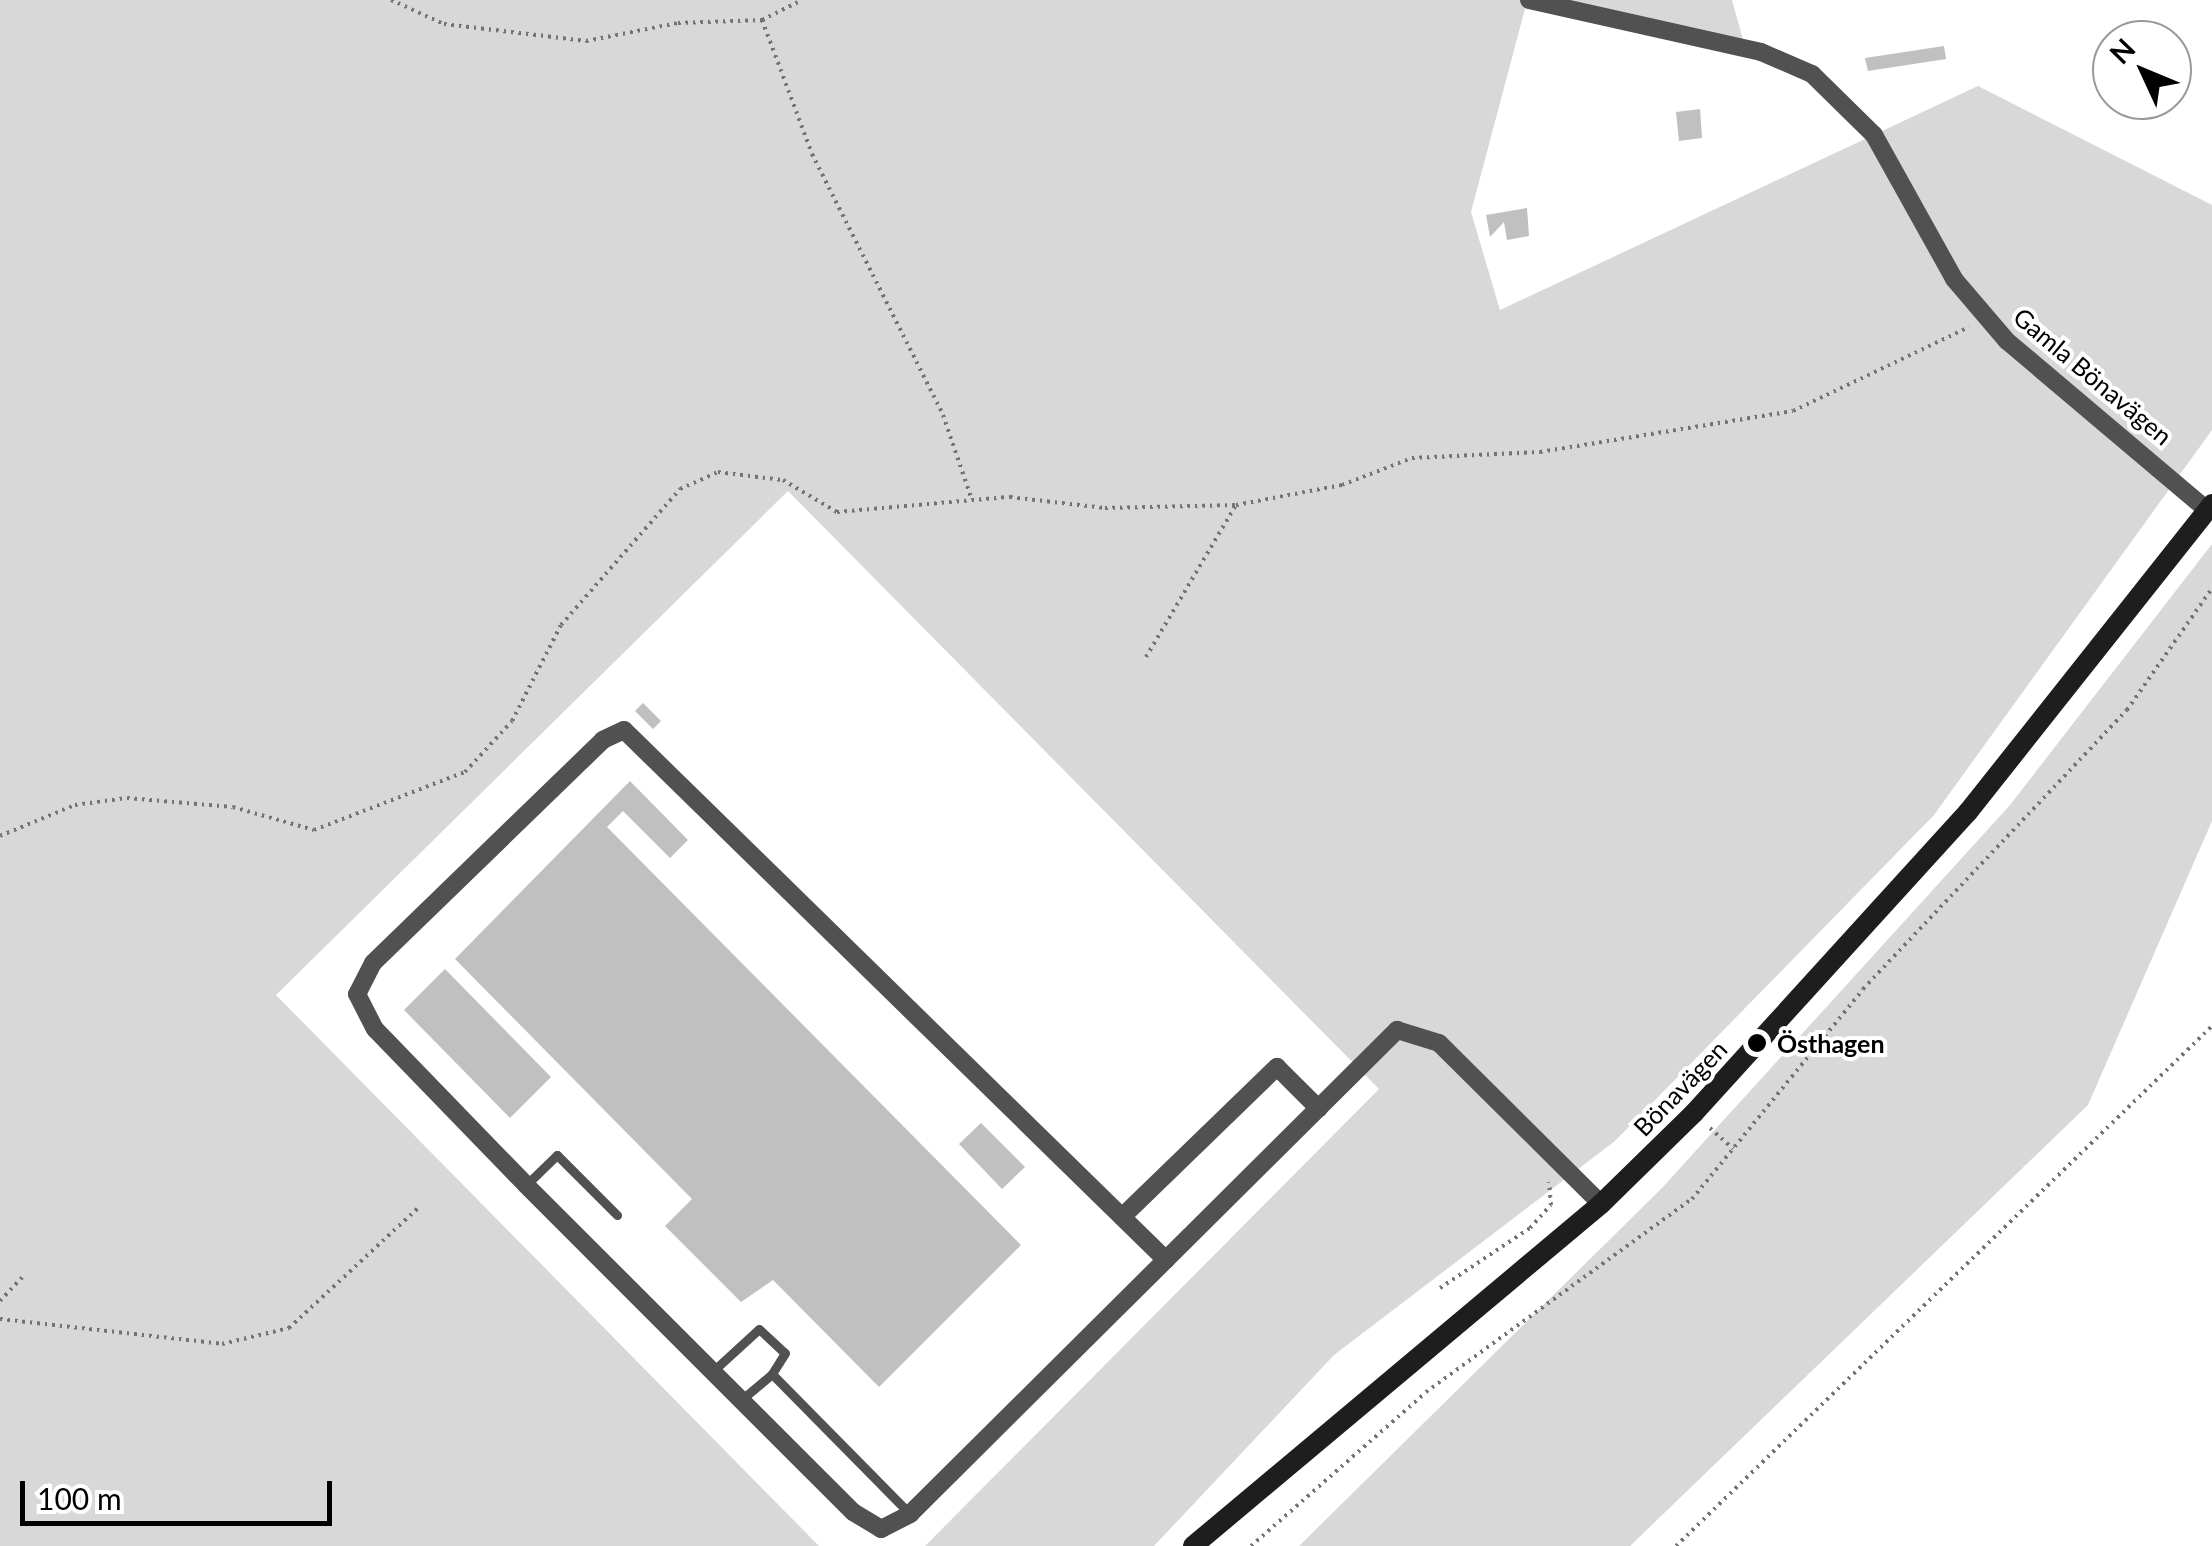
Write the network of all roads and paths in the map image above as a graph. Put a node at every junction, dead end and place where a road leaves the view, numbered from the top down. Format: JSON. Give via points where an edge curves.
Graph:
{"nodes":[{"id":1,"x":391,"y":0,"type":"edge"},
{"id":2,"x":802,"y":0,"type":"edge"},
{"id":3,"x":1529,"y":0,"type":"edge"},
{"id":4,"x":762,"y":20,"type":"junction"},
{"id":5,"x":1987,"y":317,"type":"junction"},
{"id":6,"x":972,"y":500,"type":"junction"},
{"id":7,"x":1236,"y":505,"type":"junction"},
{"id":8,"x":2210,"y":509,"type":"edge"},
{"id":9,"x":2212,"y":588,"type":"edge"},
{"id":10,"x":1146,"y":656,"type":"dead end"},
{"id":11,"x":0,"y":836,"type":"edge"},
{"id":12,"x":2212,"y":1026,"type":"edge"},
{"id":13,"x":1319,"y":1109,"type":"junction"},
{"id":14,"x":1694,"y":1112,"type":"junction"},
{"id":15,"x":1732,"y":1148,"type":"junction"},
{"id":16,"x":1546,"y":1174,"type":"dead end"},
{"id":17,"x":526,"y":1185,"type":"junction"},
{"id":18,"x":1602,"y":1204,"type":"junction"},
{"id":19,"x":419,"y":1206,"type":"dead end"},
{"id":20,"x":616,"y":1215,"type":"dead end"},
{"id":21,"x":1122,"y":1217,"type":"junction"},
{"id":22,"x":1166,"y":1260,"type":"junction"},
{"id":23,"x":22,"y":1278,"type":"dead end"},
{"id":24,"x":1440,"y":1288,"type":"dead end"},
{"id":25,"x":0,"y":1302,"type":"edge"},
{"id":26,"x":0,"y":1319,"type":"edge"},
{"id":27,"x":714,"y":1371,"type":"junction"},
{"id":28,"x":772,"y":1374,"type":"junction"},
{"id":29,"x":741,"y":1400,"type":"junction"},
{"id":30,"x":910,"y":1514,"type":"junction"},
{"id":31,"x":1192,"y":1546,"type":"edge"},
{"id":32,"x":1251,"y":1546,"type":"edge"},
{"id":33,"x":1676,"y":1546,"type":"edge"}],
"edges":[{"from":1,"to":4,"type":"path","via":[[444,24],[558,41]]},
{"from":2,"to":4,"type":"path"},
{"from":3,"to":5,"type":"street","name":"Gamla Bönavägen","via":[[1760,52],[1812,74],[1874,135],[1954,279]]},
{"from":4,"to":6,"type":"path","via":[[812,154],[944,415]]},
{"from":5,"to":7,"type":"path","via":[[1793,411],[1540,452],[1412,458],[1342,485]]},
{"from":5,"to":8,"type":"street","name":"Gamla Bönavägen"},
{"from":6,"to":7,"type":"path"},
{"from":6,"to":11,"type":"path","via":[[837,512],[782,480],[718,472],[695,478],[561,625],[512,721],[465,772],[314,830],[233,807],[127,798],[75,805]]},
{"from":7,"to":10,"type":"path"},
{"from":8,"to":14,"type":"street","name":"Bönavägen","via":[[1968,812]]},
{"from":9,"to":15,"type":"path","via":[[2127,710],[1863,989]]},
{"from":12,"to":33,"type":"path"},
{"from":13,"to":18,"type":"street","via":[[1398,1030],[1439,1044]]},
{"from":13,"to":21,"type":"street","via":[[1277,1067]]},
{"from":13,"to":22,"type":"street"},
{"from":14,"to":15,"type":"path"},
{"from":14,"to":18,"type":"street","name":"Bönavägen"},
{"from":15,"to":32,"type":"path","via":[[1692,1199],[1426,1392]]},
{"from":16,"to":24,"type":"path","via":[[1551,1205],[1530,1228]]},
{"from":17,"to":20,"type":"lane","via":[[556,1155]]},
{"from":17,"to":21,"type":"street","via":[[375,1029],[357,994],[373,963],[602,740],[624,730]]},
{"from":17,"to":27,"type":"street"},
{"from":18,"to":31,"type":"street","name":"Bönavägen"},
{"from":19,"to":26,"type":"path","via":[[290,1328],[222,1344]]},
{"from":21,"to":22,"type":"street"},
{"from":22,"to":30,"type":"street"},
{"from":23,"to":25,"type":"path"},
{"from":27,"to":28,"type":"lane","via":[[759,1330],[785,1353]]},
{"from":27,"to":29,"type":"street"},
{"from":28,"to":29,"type":"lane"},
{"from":28,"to":30,"type":"lane"},
{"from":29,"to":30,"type":"street","via":[[853,1512],[882,1528]]}]}
